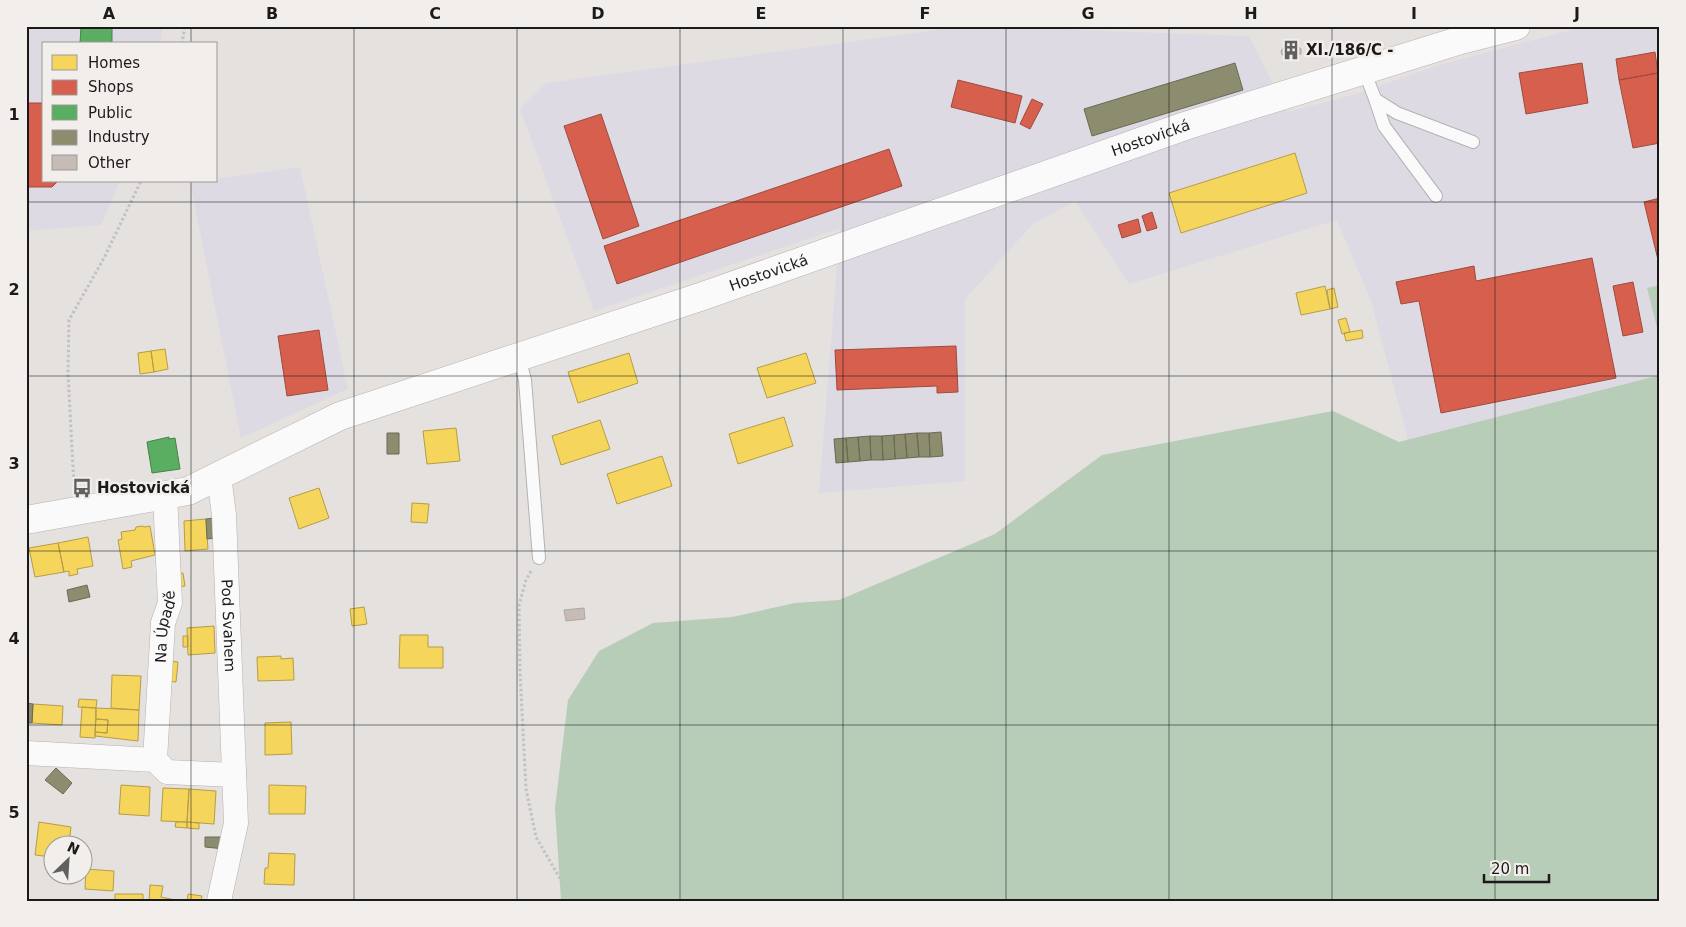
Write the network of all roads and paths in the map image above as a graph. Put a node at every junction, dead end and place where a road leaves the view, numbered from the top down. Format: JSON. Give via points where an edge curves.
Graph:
{"nodes":[{"id":1,"x":185,"y":26,"type":"edge"},
{"id":2,"x":1516,"y":26,"type":"edge"},
{"id":3,"x":182,"y":42,"type":"edge"},
{"id":4,"x":1364,"y":70,"type":"junction"},
{"id":5,"x":1375,"y":99,"type":"junction"},
{"id":6,"x":1473,"y":142,"type":"dead end"},
{"id":7,"x":142,"y":182,"type":"edge"},
{"id":8,"x":1436,"y":196,"type":"dead end"},
{"id":9,"x":519,"y":357,"type":"junction"},
{"id":10,"x":218,"y":476,"type":"junction"},
{"id":11,"x":74,"y":493,"type":"dead end"},
{"id":12,"x":165,"y":495,"type":"junction"},
{"id":13,"x":26,"y":520,"type":"edge"},
{"id":14,"x":539,"y":558,"type":"joint"},
{"id":15,"x":26,"y":752,"type":"edge"},
{"id":16,"x":155,"y":760,"type":"junction"},
{"id":17,"x":234,"y":775,"type":"junction"},
{"id":18,"x":562,"y":882,"type":"dead end"},
{"id":19,"x":219,"y":901,"type":"edge"}],
"edges":[{"from":1,"to":3,"type":"path"},
{"from":2,"to":4,"type":"street","name":"Hostovická"},
{"from":4,"to":5,"type":"lane"},
{"from":4,"to":9,"type":"street","name":"Hostovická","via":[[1185,126],[703,296]]},
{"from":5,"to":6,"type":"lane","via":[[1397,113]]},
{"from":5,"to":8,"type":"lane","via":[[1384,126]]},
{"from":7,"to":11,"type":"path","via":[[69,320],[68,373]]},
{"from":9,"to":10,"type":"street","name":"Hostovická","via":[[340,416]]},
{"from":9,"to":14,"type":"lane","via":[[525,380]]},
{"from":10,"to":12,"type":"street","name":"Hostovická","via":[[188,491]]},
{"from":10,"to":17,"type":"street","name":"Pod Svahem","via":[[224,514]]},
{"from":12,"to":13,"type":"street","name":"Hostovická"},
{"from":12,"to":16,"type":"street","name":"Na Úpadě","via":[[170,603],[163,623]]},
{"from":14,"to":18,"type":"path","via":[[526,580],[519,605],[526,788],[536,837]]},
{"from":15,"to":16,"type":"street"},
{"from":16,"to":17,"type":"street","via":[[167,772]]},
{"from":17,"to":19,"type":"street","name":"Pod Svahem","via":[[236,824]]}]}
